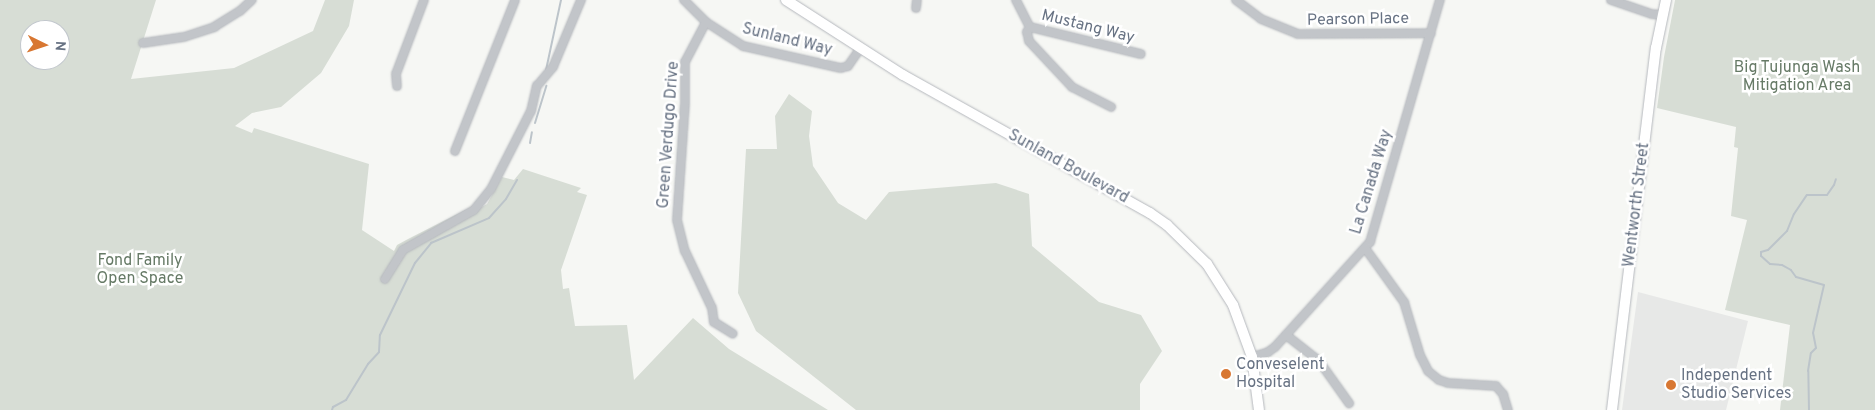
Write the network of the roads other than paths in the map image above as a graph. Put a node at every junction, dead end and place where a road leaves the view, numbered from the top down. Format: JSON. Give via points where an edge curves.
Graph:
{"nodes":[{"id":1,"x":252,"y":0,"type":"edge"},
{"id":2,"x":424,"y":0,"type":"edge"},
{"id":3,"x":515,"y":0,"type":"edge"},
{"id":4,"x":581,"y":0,"type":"edge"},
{"id":5,"x":684,"y":0,"type":"edge"},
{"id":6,"x":786,"y":0,"type":"edge"},
{"id":7,"x":1016,"y":0,"type":"edge"},
{"id":8,"x":1236,"y":0,"type":"edge"},
{"id":9,"x":1440,"y":0,"type":"edge"},
{"id":10,"x":1611,"y":0,"type":"edge"},
{"id":11,"x":1666,"y":0,"type":"edge"},
{"id":12,"x":1662,"y":15,"type":"junction"},
{"id":13,"x":706,"y":22,"type":"junction"},
{"id":14,"x":1030,"y":27,"type":"junction"},
{"id":15,"x":1431,"y":33,"type":"junction"},
{"id":16,"x":142,"y":42,"type":"dead end"},
{"id":17,"x":860,"y":49,"type":"junction"},
{"id":18,"x":1140,"y":54,"type":"dead end"},
{"id":19,"x":397,"y":86,"type":"dead end"},
{"id":20,"x":1111,"y":107,"type":"dead end"},
{"id":21,"x":455,"y":151,"type":"dead end"},
{"id":22,"x":1365,"y":248,"type":"junction"},
{"id":23,"x":385,"y":279,"type":"dead end"},
{"id":24,"x":733,"y":334,"type":"dead end"},
{"id":25,"x":1286,"y":335,"type":"junction"},
{"id":26,"x":1252,"y":357,"type":"junction"},
{"id":27,"x":1349,"y":403,"type":"dead end"},
{"id":28,"x":1259,"y":410,"type":"edge"},
{"id":29,"x":1508,"y":410,"type":"edge"},
{"id":30,"x":1612,"y":410,"type":"edge"}],
"edges":[{"from":1,"to":16,"type":"street","via":[[214,27],[184,37]]},
{"from":2,"to":19,"type":"street","via":[[396,74]]},
{"from":3,"to":21,"type":"street"},
{"from":4,"to":23,"type":"street","via":[[553,67],[537,86],[532,111],[491,189],[474,210],[402,250]]},
{"from":5,"to":13,"type":"street","name":"Sunland Way"},
{"from":6,"to":17,"type":"main road","name":"Sunland Boulevard"},
{"from":7,"to":14,"type":"street","name":"Mustang Way"},
{"from":8,"to":15,"type":"street","name":"Pearson Place","via":[[1261,19],[1298,34]]},
{"from":9,"to":15,"type":"street","name":"La Canada Way"},
{"from":10,"to":12,"type":"street"},
{"from":11,"to":12,"type":"main road","name":"Wentworth Street"},
{"from":12,"to":30,"type":"main road","name":"Wentworth Street"},
{"from":13,"to":17,"type":"street","name":"Sunland Way","via":[[743,46],[841,68],[848,66]]},
{"from":13,"to":24,"type":"street","name":"Green Verdugo Drive","via":[[685,62],[677,220],[685,251],[712,308],[714,322]]},
{"from":14,"to":18,"type":"street","name":"Mustang Way"},
{"from":14,"to":20,"type":"street","via":[[1027,32],[1029,41],[1072,87]]},
{"from":15,"to":22,"type":"street","name":"La Canada Way","via":[[1372,240]]},
{"from":17,"to":26,"type":"main road","name":"Sunland Boulevard","via":[[1167,225],[1193,248],[1223,288],[1242,324]]},
{"from":22,"to":25,"type":"street","name":"La Canada Way"},
{"from":22,"to":29,"type":"street","via":[[1404,302],[1410,327],[1428,371],[1448,383],[1496,386],[1503,394]]},
{"from":25,"to":26,"type":"street","name":"La Canada Way","via":[[1268,352]]},
{"from":25,"to":27,"type":"street","via":[[1324,367]]},
{"from":26,"to":28,"type":"main road","name":"Sunland Boulevard"}]}
